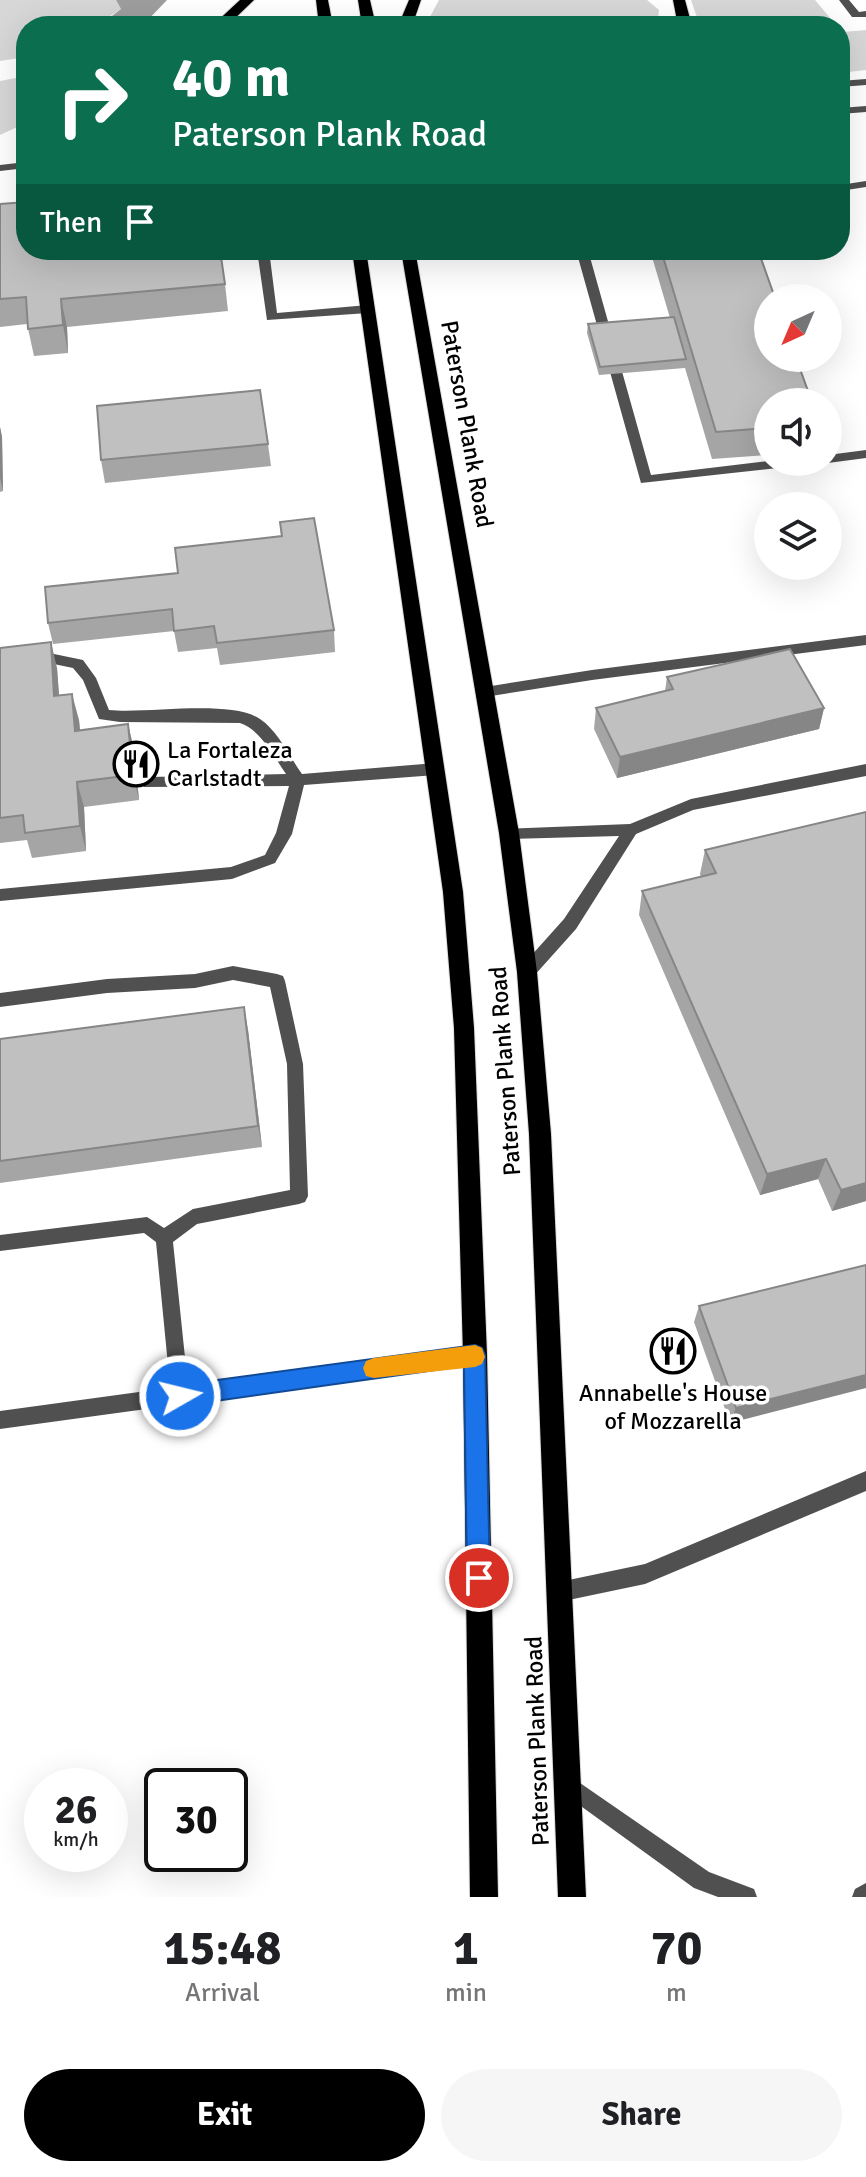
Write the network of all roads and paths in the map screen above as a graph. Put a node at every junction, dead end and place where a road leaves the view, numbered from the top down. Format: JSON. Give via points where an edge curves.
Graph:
{"nodes":[{"id":1,"x":248,"y":0,"type":"edge"},
{"id":2,"x":844,"y":0,"type":"edge"},
{"id":3,"x":866,"y":14,"type":"edge"},
{"id":4,"x":230,"y":16,"type":"edge"},
{"id":5,"x":264,"y":260,"type":"edge"},
{"id":6,"x":361,"y":260,"type":"edge"},
{"id":7,"x":410,"y":260,"type":"edge"},
{"id":8,"x":585,"y":260,"type":"edge"},
{"id":9,"x":368,"y":309,"type":"junction"},
{"id":10,"x":866,"y":454,"type":"edge"},
{"id":11,"x":842,"y":457,"type":"edge"},
{"id":12,"x":754,"y":467,"type":"edge"},
{"id":13,"x":866,"y":640,"type":"edge"},
{"id":14,"x":0,"y":655,"type":"edge"},
{"id":15,"x":485,"y":692,"type":"junction"},
{"id":16,"x":436,"y":769,"type":"junction"},
{"id":17,"x":866,"y":770,"type":"edge"},
{"id":18,"x":298,"y":780,"type":"junction"},
{"id":19,"x":149,"y":783,"type":"dead end"},
{"id":20,"x":631,"y":830,"type":"junction"},
{"id":21,"x":509,"y":833,"type":"junction"},
{"id":22,"x":0,"y":895,"type":"edge"},
{"id":23,"x":527,"y":972,"type":"junction"},
{"id":24,"x":0,"y":1000,"type":"edge"},
{"id":25,"x":164,"y":1238,"type":"junction"},
{"id":26,"x":0,"y":1243,"type":"edge"},
{"id":27,"x":475,"y":1355,"type":"junction"},
{"id":28,"x":180,"y":1396,"type":"junction"},
{"id":29,"x":0,"y":1420,"type":"edge"},
{"id":30,"x":866,"y":1481,"type":"edge"},
{"id":31,"x":559,"y":1592,"type":"junction"},
{"id":32,"x":567,"y":1784,"type":"junction"},
{"id":33,"x":484,"y":1897,"type":"edge"},
{"id":34,"x":572,"y":1897,"type":"edge"},
{"id":35,"x":746,"y":1897,"type":"edge"}],
"edges":[{"from":1,"to":4,"type":"main road"},
{"from":2,"to":3,"type":"street","via":[[856,15]]},
{"from":5,"to":9,"type":"street","via":[[271,317]]},
{"from":6,"to":9,"type":"main road","name":"Paterson Plank Road"},
{"from":7,"to":15,"type":"main road","name":"Paterson Plank Road"},
{"from":8,"to":12,"type":"street","via":[[646,480]]},
{"from":9,"to":16,"type":"main road","name":"Paterson Plank Road"},
{"from":10,"to":11,"type":"street"},
{"from":13,"to":15,"type":"street"},
{"from":14,"to":18,"type":"street","via":[[25,653],[78,664],[104,715],[234,716],[253,722]]},
{"from":15,"to":21,"type":"main road","name":"Paterson Plank Road"},
{"from":16,"to":18,"type":"street"},
{"from":16,"to":27,"type":"main road","name":"Paterson Plank Road","via":[[464,1028]]},
{"from":17,"to":20,"type":"street","via":[[691,805]]},
{"from":18,"to":19,"type":"street"},
{"from":18,"to":22,"type":"street","via":[[284,834],[270,859],[232,873]]},
{"from":20,"to":21,"type":"street"},
{"from":20,"to":23,"type":"street","via":[[570,924]]},
{"from":21,"to":23,"type":"main road","name":"Paterson Plank Road"},
{"from":23,"to":31,"type":"main road","name":"Paterson Plank Road","via":[[540,1134]]},
{"from":24,"to":25,"type":"street","via":[[233,973],[277,981],[295,1064],[299,1196],[193,1217]]},
{"from":25,"to":26,"type":"street","via":[[147,1225]]},
{"from":25,"to":28,"type":"street"},
{"from":27,"to":28,"type":"street"},
{"from":27,"to":33,"type":"main road","name":"Paterson Plank Road"},
{"from":28,"to":29,"type":"street"},
{"from":30,"to":31,"type":"street","via":[[645,1574]]},
{"from":31,"to":32,"type":"main road","name":"Paterson Plank Road"},
{"from":32,"to":34,"type":"main road","name":"Paterson Plank Road"},
{"from":32,"to":35,"type":"street","via":[[702,1880]]}]}
